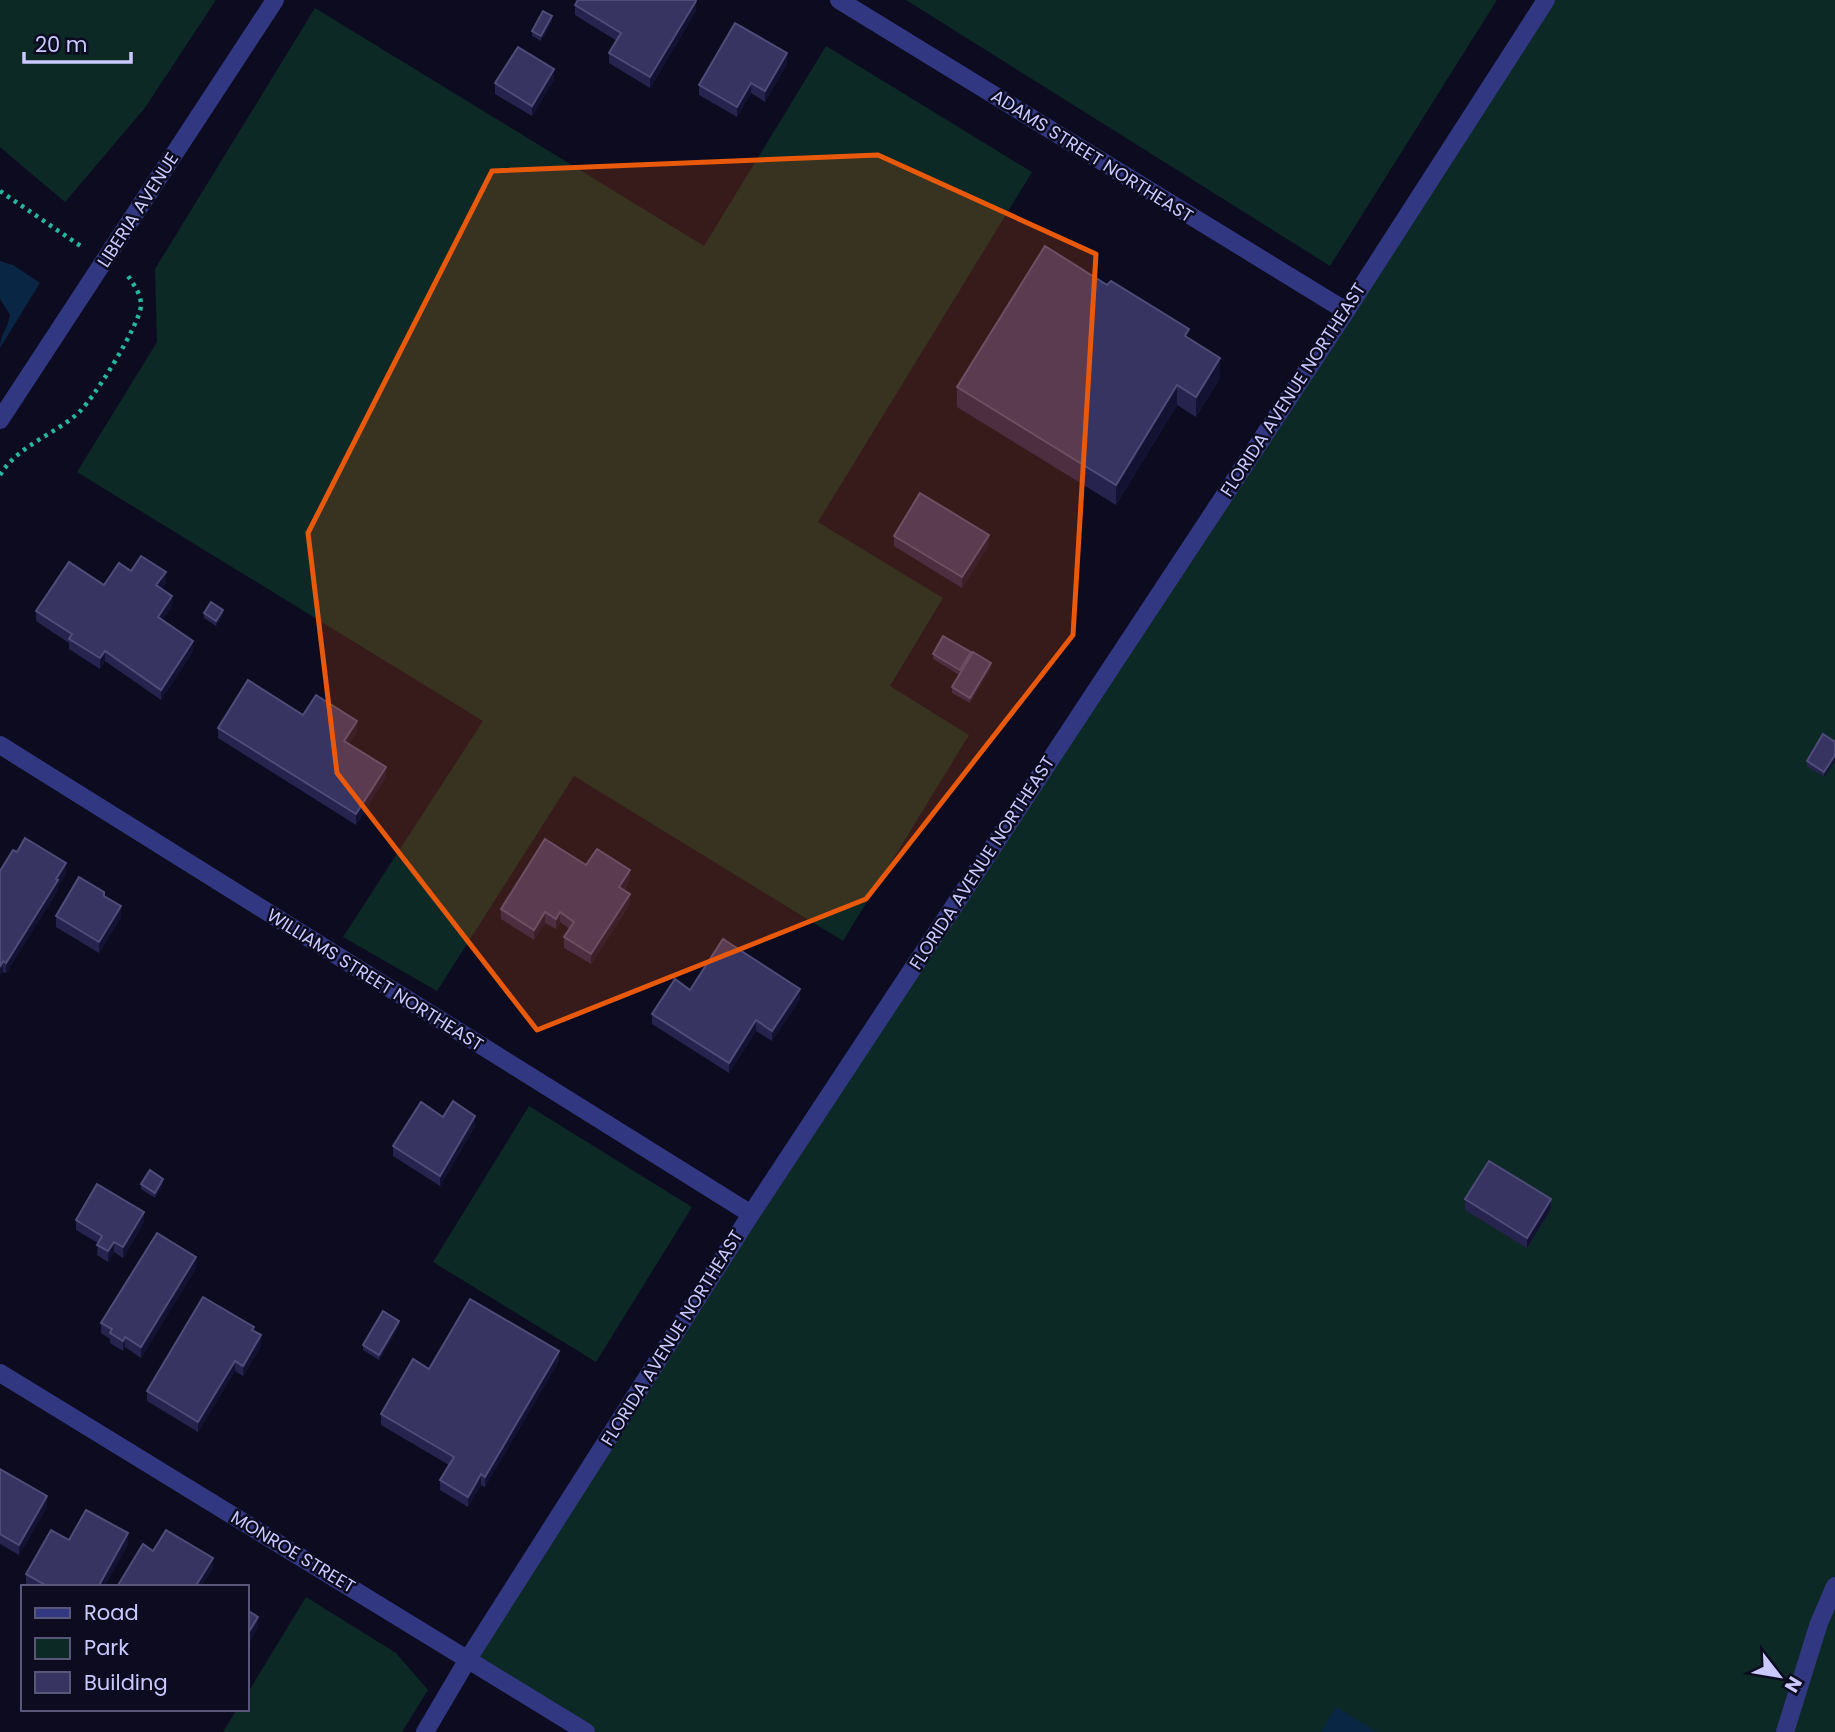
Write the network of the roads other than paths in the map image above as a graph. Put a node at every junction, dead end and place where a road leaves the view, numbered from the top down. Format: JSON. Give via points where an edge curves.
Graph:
{"nodes":[{"id":1,"x":275,"y":0,"type":"edge"},
{"id":2,"x":839,"y":0,"type":"edge"},
{"id":3,"x":1546,"y":0,"type":"edge"},
{"id":4,"x":1346,"y":311,"type":"junction"},
{"id":5,"x":0,"y":420,"type":"edge"},
{"id":6,"x":0,"y":745,"type":"edge"},
{"id":7,"x":751,"y":1214,"type":"junction"},
{"id":8,"x":0,"y":1373,"type":"edge"},
{"id":9,"x":1835,"y":1586,"type":"edge"},
{"id":10,"x":468,"y":1659,"type":"junction"},
{"id":11,"x":425,"y":1732,"type":"edge"},
{"id":12,"x":586,"y":1732,"type":"edge"},
{"id":13,"x":1785,"y":1732,"type":"edge"}],
"edges":[{"from":1,"to":5,"type":"street","name":"LIBERIA AVENUE"},
{"from":2,"to":4,"type":"street","name":"ADAMS STREET NORTHEAST"},
{"from":3,"to":4,"type":"street","name":"FLORIDA AVENUE NORTHEAST"},
{"from":4,"to":7,"type":"street","name":"FLORIDA AVENUE NORTHEAST"},
{"from":6,"to":7,"type":"street","name":"WILLIAMS STREET NORTHEAST"},
{"from":7,"to":10,"type":"street","name":"FLORIDA AVENUE NORTHEAST"},
{"from":8,"to":10,"type":"street","name":"MONROE STREET"},
{"from":9,"to":13,"type":"street"},
{"from":10,"to":11,"type":"street","name":"FLORIDA AVENUE NORTHEAST"},
{"from":10,"to":12,"type":"street","name":"MONROE STREET"}]}
